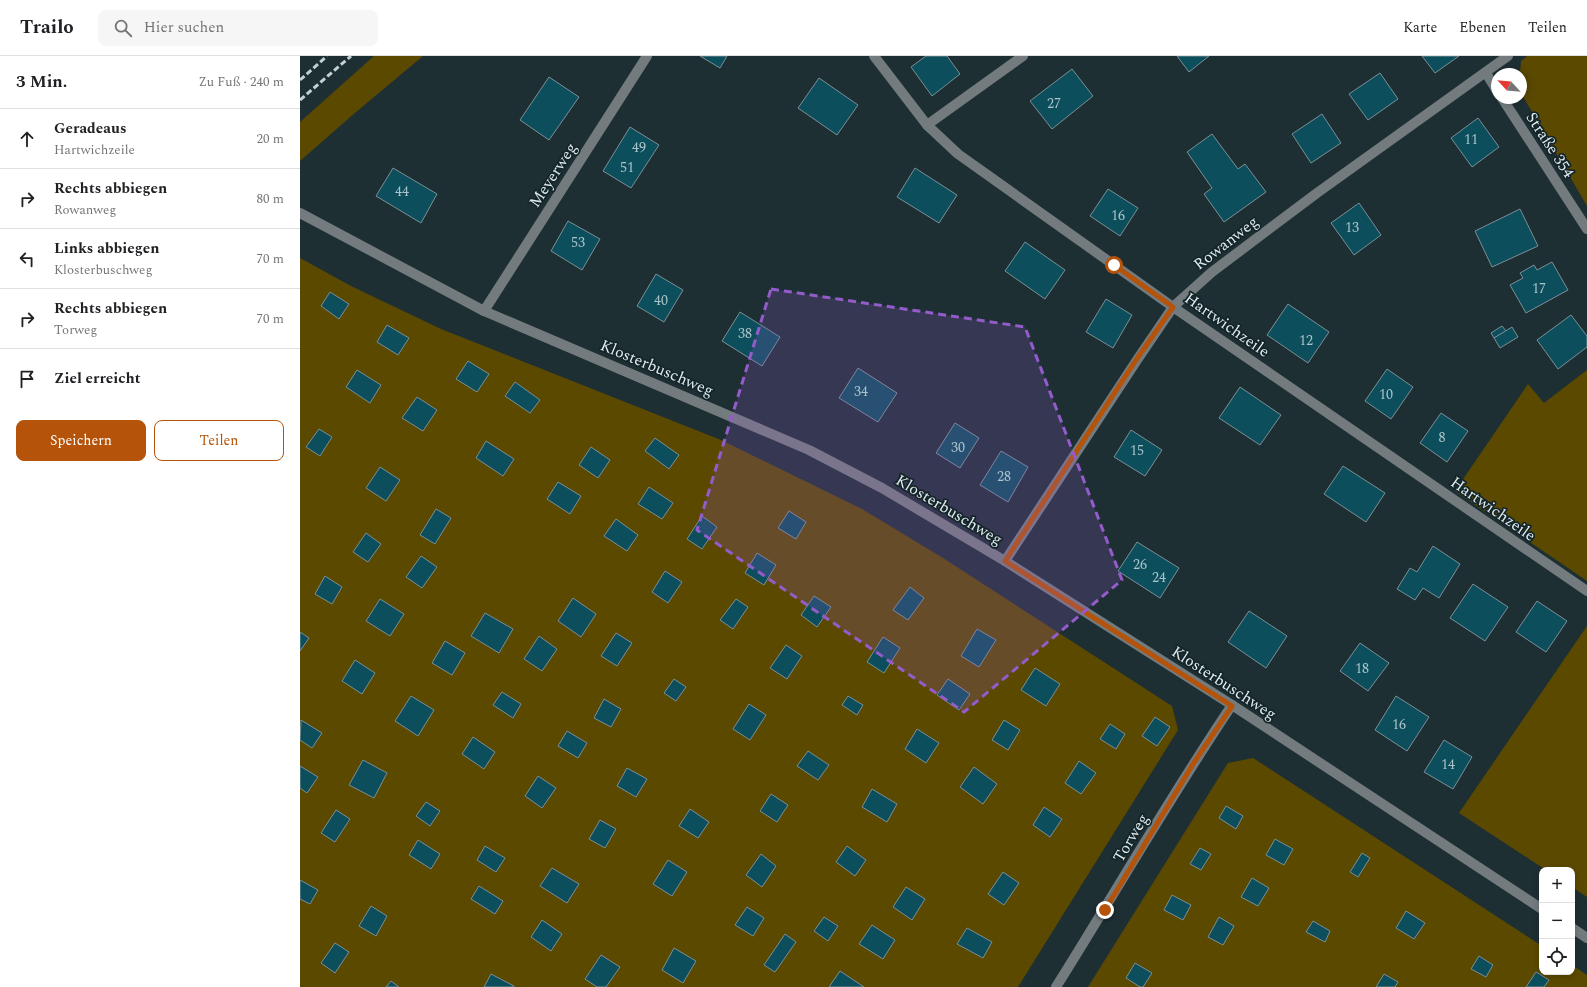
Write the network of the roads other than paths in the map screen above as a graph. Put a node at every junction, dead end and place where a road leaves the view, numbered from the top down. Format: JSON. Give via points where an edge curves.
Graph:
{"nodes":[{"id":1,"x":647,"y":56,"type":"edge"},
{"id":2,"x":874,"y":56,"type":"edge"},
{"id":3,"x":1023,"y":56,"type":"edge"},
{"id":4,"x":1508,"y":56,"type":"edge"},
{"id":5,"x":1486,"y":73,"type":"junction"},
{"id":6,"x":1491,"y":81,"type":"edge"},
{"id":7,"x":1506,"y":104,"type":"edge"},
{"id":8,"x":927,"y":125,"type":"junction"},
{"id":9,"x":300,"y":213,"type":"edge"},
{"id":10,"x":1587,"y":230,"type":"edge"},
{"id":11,"x":1173,"y":307,"type":"junction"},
{"id":12,"x":484,"y":311,"type":"junction"},
{"id":13,"x":1005,"y":561,"type":"junction"},
{"id":14,"x":1587,"y":591,"type":"edge"},
{"id":15,"x":1232,"y":706,"type":"junction"},
{"id":16,"x":1539,"y":907,"type":"edge"},
{"id":17,"x":1575,"y":930,"type":"edge"},
{"id":18,"x":1587,"y":938,"type":"edge"},
{"id":19,"x":1056,"y":987,"type":"edge"}],
"edges":[{"from":1,"to":12,"type":"street","name":"Meyerweg"},
{"from":2,"to":8,"type":"street","name":"Hartwichzeile"},
{"from":3,"to":8,"type":"street"},
{"from":4,"to":5,"type":"street","name":"Rowanweg"},
{"from":5,"to":6,"type":"street"},
{"from":5,"to":11,"type":"street","name":"Rowanweg","via":[[1317,193],[1212,272]]},
{"from":7,"to":10,"type":"street","name":"Straße 354"},
{"from":8,"to":11,"type":"street","name":"Hartwichzeile","via":[[958,154]]},
{"from":9,"to":12,"type":"street","name":"Klosterbuschweg"},
{"from":11,"to":13,"type":"street","name":"Rowanweg"},
{"from":11,"to":14,"type":"street","name":"Hartwichzeile"},
{"from":12,"to":13,"type":"street","name":"Klosterbuschweg","via":[[809,450],[882,488]]},
{"from":13,"to":15,"type":"street","name":"Klosterbuschweg"},
{"from":15,"to":16,"type":"street","name":"Klosterbuschweg"},
{"from":15,"to":19,"type":"street","name":"Torweg","via":[[1193,764]]},
{"from":17,"to":18,"type":"street"}]}
